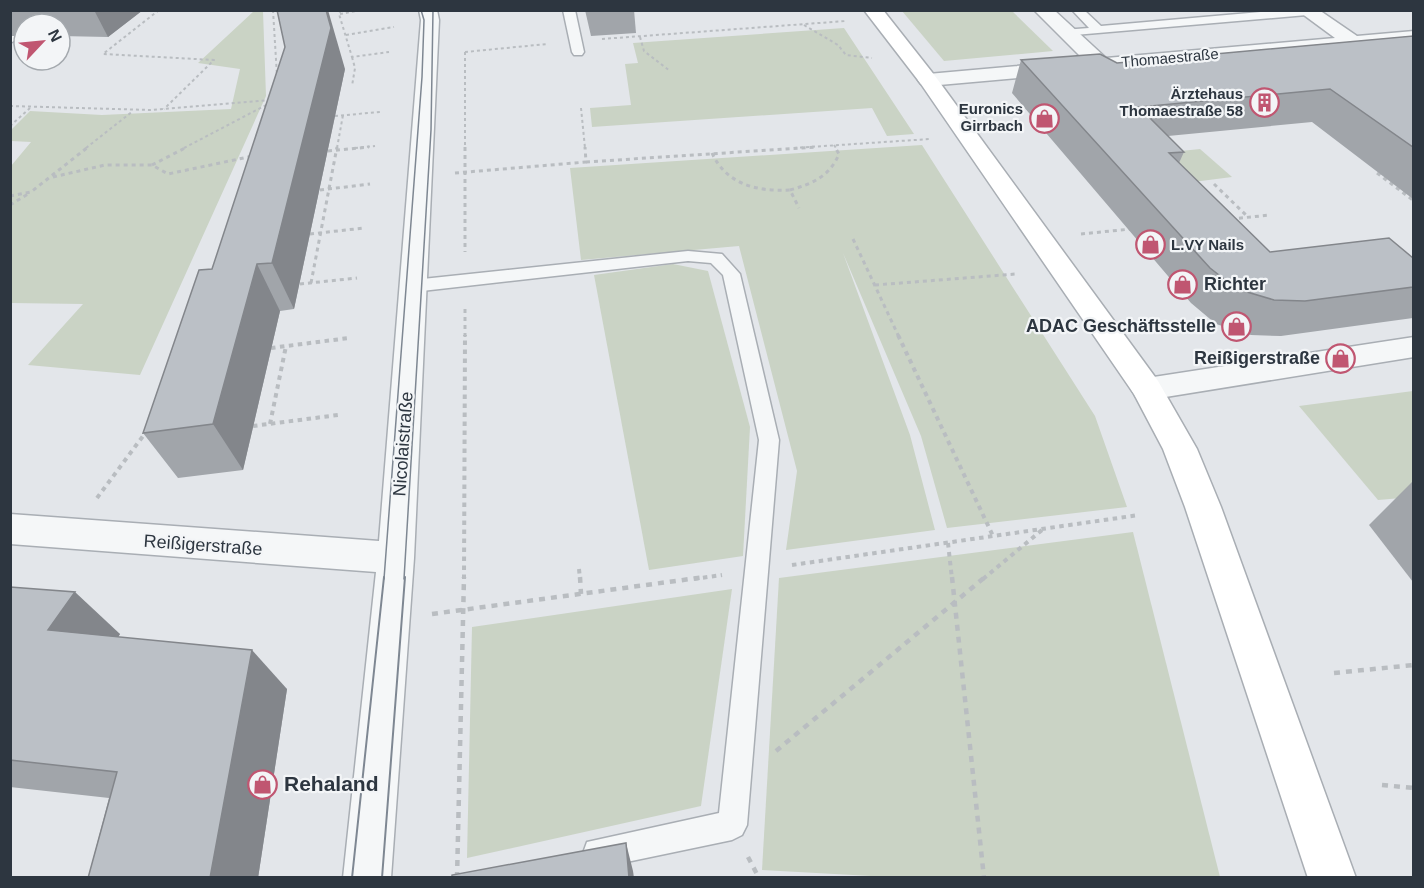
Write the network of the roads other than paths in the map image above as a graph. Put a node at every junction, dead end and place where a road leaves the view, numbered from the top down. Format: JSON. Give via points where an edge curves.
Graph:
{"nodes":[{"id":1,"x":428,"y":10,"type":"edge"},
{"id":2,"x":569,"y":10,"type":"edge"},
{"id":3,"x":873,"y":10,"type":"edge"},
{"id":4,"x":1043,"y":10,"type":"edge"},
{"id":5,"x":1077,"y":10,"type":"edge"},
{"id":6,"x":1306,"y":11,"type":"edge"},
{"id":7,"x":1280,"y":12,"type":"edge"},
{"id":8,"x":1098,"y":30,"type":"junction"},
{"id":9,"x":1067,"y":33,"type":"junction"},
{"id":10,"x":1413,"y":37,"type":"edge"},
{"id":11,"x":1353,"y":42,"type":"junction"},
{"id":12,"x":577,"y":46,"type":"road end"},
{"id":13,"x":1100,"y":64,"type":"junction"},
{"id":14,"x":927,"y":80,"type":"junction"},
{"id":15,"x":413,"y":286,"type":"junction"},
{"id":16,"x":1413,"y":347,"type":"edge"},
{"id":17,"x":1148,"y":389,"type":"junction"},
{"id":18,"x":10,"y":529,"type":"edge"},
{"id":19,"x":396,"y":558,"type":"junction"},
{"id":20,"x":582,"y":856,"type":"edge"},
{"id":21,"x":367,"y":878,"type":"edge"},
{"id":22,"x":1332,"y":878,"type":"edge"}],
"edges":[{"from":1,"to":15,"type":"street","name":"Nicolaistraße","via":[[429,56]]},
{"from":2,"to":12,"type":"lane"},
{"from":3,"to":14,"type":"main road"},
{"from":4,"to":9,"type":"street"},
{"from":5,"to":8,"type":"lane"},
{"from":6,"to":7,"type":"lane"},
{"from":6,"to":11,"type":"street"},
{"from":7,"to":8,"type":"lane"},
{"from":8,"to":9,"type":"lane"},
{"from":9,"to":13,"type":"street"},
{"from":10,"to":11,"type":"street","name":"Thomaestraße"},
{"from":11,"to":13,"type":"street","name":"Thomaestraße"},
{"from":13,"to":14,"type":"street","name":"Thomaestraße"},
{"from":14,"to":17,"type":"main road"},
{"from":15,"to":19,"type":"street","name":"Nicolaistraße"},
{"from":15,"to":20,"type":"lane","via":[[688,256],[716,258],[731,274],[769,440],[732,825]]},
{"from":16,"to":17,"type":"street"},
{"from":17,"to":22,"type":"main road","via":[[1203,507]]},
{"from":18,"to":19,"type":"street","name":"Reißigerstraße"},
{"from":19,"to":21,"type":"street","name":"Nicolaistraße"}]}
